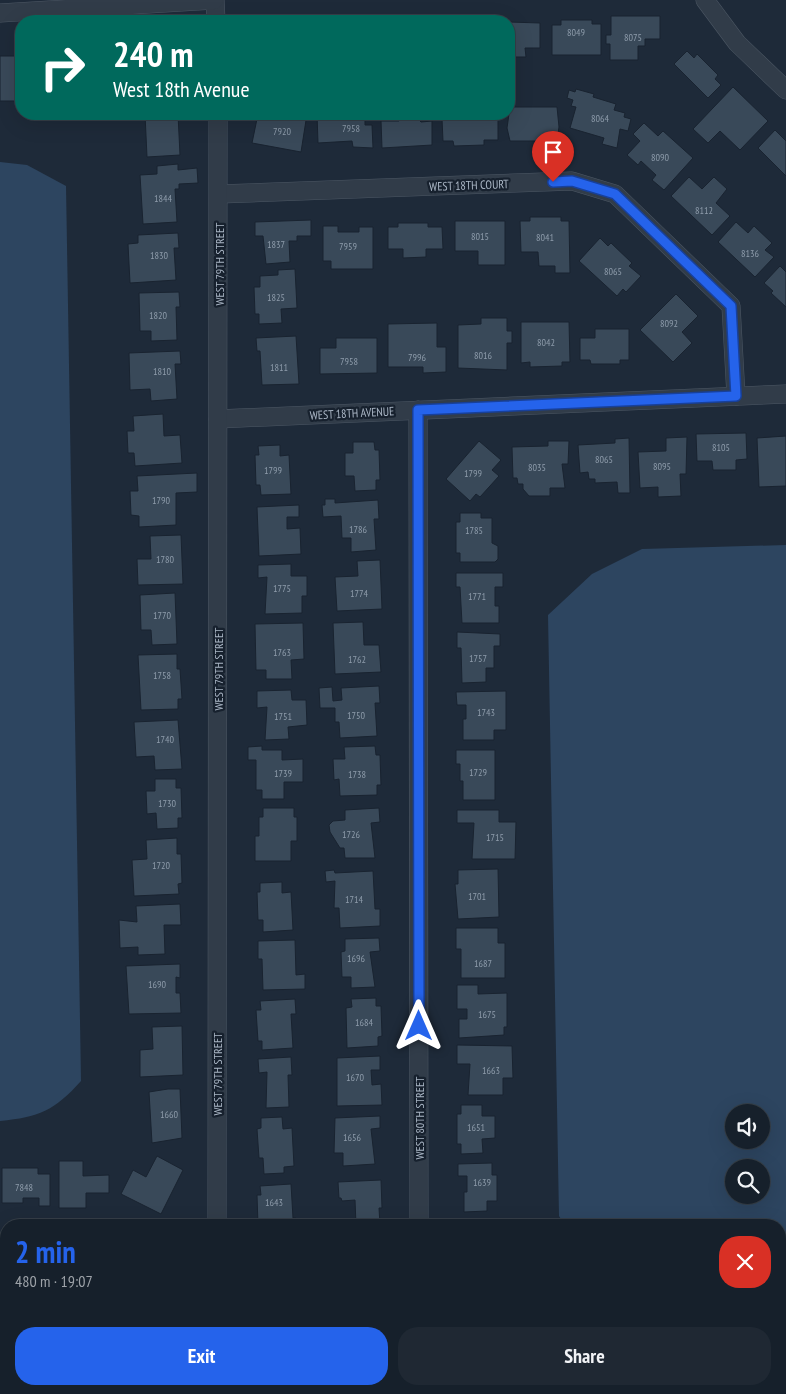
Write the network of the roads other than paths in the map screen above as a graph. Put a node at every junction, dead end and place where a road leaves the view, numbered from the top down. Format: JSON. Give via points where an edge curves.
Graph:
{"nodes":[{"id":1,"x":215,"y":0,"type":"edge"},
{"id":2,"x":705,"y":0,"type":"edge"},
{"id":3,"x":0,"y":13,"type":"edge"},
{"id":4,"x":216,"y":15,"type":"edge"},
{"id":5,"x":786,"y":90,"type":"edge"},
{"id":6,"x":218,"y":120,"type":"edge"},
{"id":7,"x":219,"y":194,"type":"junction"},
{"id":8,"x":786,"y":394,"type":"edge"},
{"id":9,"x":736,"y":396,"type":"junction"},
{"id":10,"x":418,"y":410,"type":"junction"},
{"id":11,"x":218,"y":419,"type":"junction"},
{"id":12,"x":217,"y":1219,"type":"edge"},
{"id":13,"x":419,"y":1219,"type":"edge"}],
"edges":[{"from":1,"to":3,"type":"street"},
{"from":1,"to":4,"type":"street"},
{"from":2,"to":5,"type":"street","via":[[737,42]]},
{"from":6,"to":7,"type":"street","name":"WEST 79TH STREET"},
{"from":7,"to":9,"type":"street","name":"WEST 18TH COURT","via":[[572,181],[615,194],[731,306]]},
{"from":7,"to":11,"type":"street","name":"WEST 79TH STREET"},
{"from":8,"to":9,"type":"street","name":"WEST 18TH AVENUE"},
{"from":9,"to":10,"type":"street","name":"WEST 18TH AVENUE"},
{"from":10,"to":11,"type":"street","name":"WEST 18TH AVENUE"},
{"from":10,"to":13,"type":"street","name":"WEST 80TH STREET"},
{"from":11,"to":12,"type":"street","name":"WEST 79TH STREET"}]}
